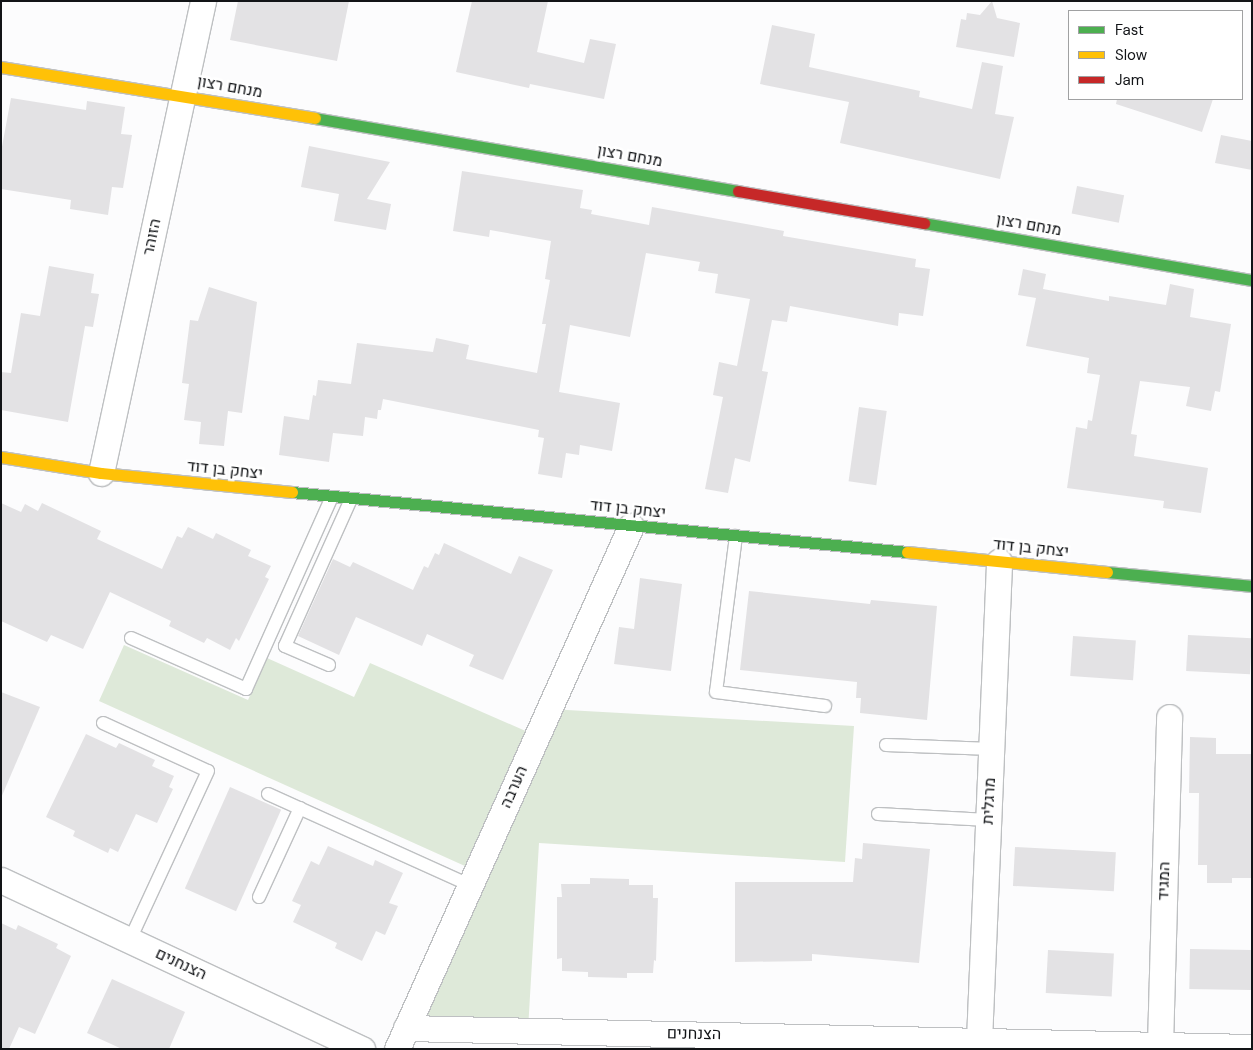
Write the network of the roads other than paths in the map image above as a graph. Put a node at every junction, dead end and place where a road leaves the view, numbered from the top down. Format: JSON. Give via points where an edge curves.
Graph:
{"nodes":[{"id":1,"x":203,"y":1,"type":"edge"},
{"id":2,"x":1,"y":67,"type":"edge"},
{"id":3,"x":183,"y":95,"type":"junction"},
{"id":4,"x":1252,"y":280,"type":"edge"},
{"id":5,"x":1,"y":457,"type":"edge"},
{"id":6,"x":101,"y":473,"type":"junction"},
{"id":7,"x":332,"y":497,"type":"junction"},
{"id":8,"x":351,"y":499,"type":"junction"},
{"id":9,"x":631,"y":526,"type":"junction"},
{"id":10,"x":736,"y":536,"type":"junction"},
{"id":11,"x":999,"y":561,"type":"junction"},
{"id":12,"x":1252,"y":586,"type":"edge"},
{"id":13,"x":131,"y":638,"type":"dead end"},
{"id":14,"x":329,"y":665,"type":"dead end"},
{"id":15,"x":825,"y":706,"type":"dead end"},
{"id":16,"x":1169,"y":717,"type":"dead end"},
{"id":17,"x":103,"y":723,"type":"dead end"},
{"id":18,"x":886,"y":745,"type":"dead end"},
{"id":19,"x":992,"y":749,"type":"junction"},
{"id":20,"x":268,"y":794,"type":"dead end"},
{"id":21,"x":300,"y":808,"type":"junction"},
{"id":22,"x":878,"y":814,"type":"dead end"},
{"id":23,"x":988,"y":820,"type":"junction"},
{"id":24,"x":1,"y":880,"type":"edge"},
{"id":25,"x":470,"y":885,"type":"junction"},
{"id":26,"x":259,"y":898,"type":"dead end"},
{"id":27,"x":130,"y":940,"type":"junction"},
{"id":28,"x":402,"y":1038,"type":"edge"},
{"id":29,"x":980,"y":1041,"type":"junction"},
{"id":30,"x":1160,"y":1045,"type":"junction"},
{"id":31,"x":1252,"y":1047,"type":"edge"},
{"id":32,"x":362,"y":1049,"type":"edge"}],
"edges":[{"from":1,"to":3,"type":"street","name":"הזוהר"},
{"from":2,"to":3,"type":"street","name":"מנחם רצון"},
{"from":3,"to":4,"type":"street","name":"מנחם רצון"},
{"from":3,"to":6,"type":"street","name":"הזוהר"},
{"from":5,"to":6,"type":"street","name":"יצחק בן דוד"},
{"from":6,"to":7,"type":"street","name":"יצחק בן דוד"},
{"from":7,"to":8,"type":"street","name":"יצחק בן דוד"},
{"from":7,"to":13,"type":"lane","via":[[246,689]]},
{"from":8,"to":9,"type":"street","name":"יצחק בן דוד"},
{"from":8,"to":14,"type":"lane","via":[[285,646]]},
{"from":9,"to":10,"type":"street","name":"יצחק בן דוד"},
{"from":9,"to":25,"type":"street","name":"הערבה"},
{"from":10,"to":11,"type":"street","name":"יצחק בן דוד"},
{"from":10,"to":15,"type":"lane","via":[[716,692]]},
{"from":11,"to":12,"type":"street","name":"יצחק בן דוד"},
{"from":11,"to":19,"type":"street","name":"מרגלית"},
{"from":16,"to":30,"type":"street","name":"המגיד"},
{"from":17,"to":27,"type":"lane","via":[[208,770]]},
{"from":18,"to":19,"type":"lane"},
{"from":19,"to":23,"type":"street","name":"מרגלית"},
{"from":20,"to":21,"type":"lane"},
{"from":21,"to":25,"type":"lane"},
{"from":21,"to":26,"type":"lane"},
{"from":22,"to":23,"type":"lane"},
{"from":23,"to":29,"type":"street","name":"מרגלית"},
{"from":24,"to":27,"type":"street","name":"הצנחנים"},
{"from":25,"to":28,"type":"street","name":"הערבה"},
{"from":27,"to":32,"type":"street","name":"הצנחנים"},
{"from":28,"to":29,"type":"street","name":"הצנחנים"},
{"from":29,"to":30,"type":"street","name":"הצנחנים"},
{"from":30,"to":31,"type":"street","name":"הצנחנים"}]}
